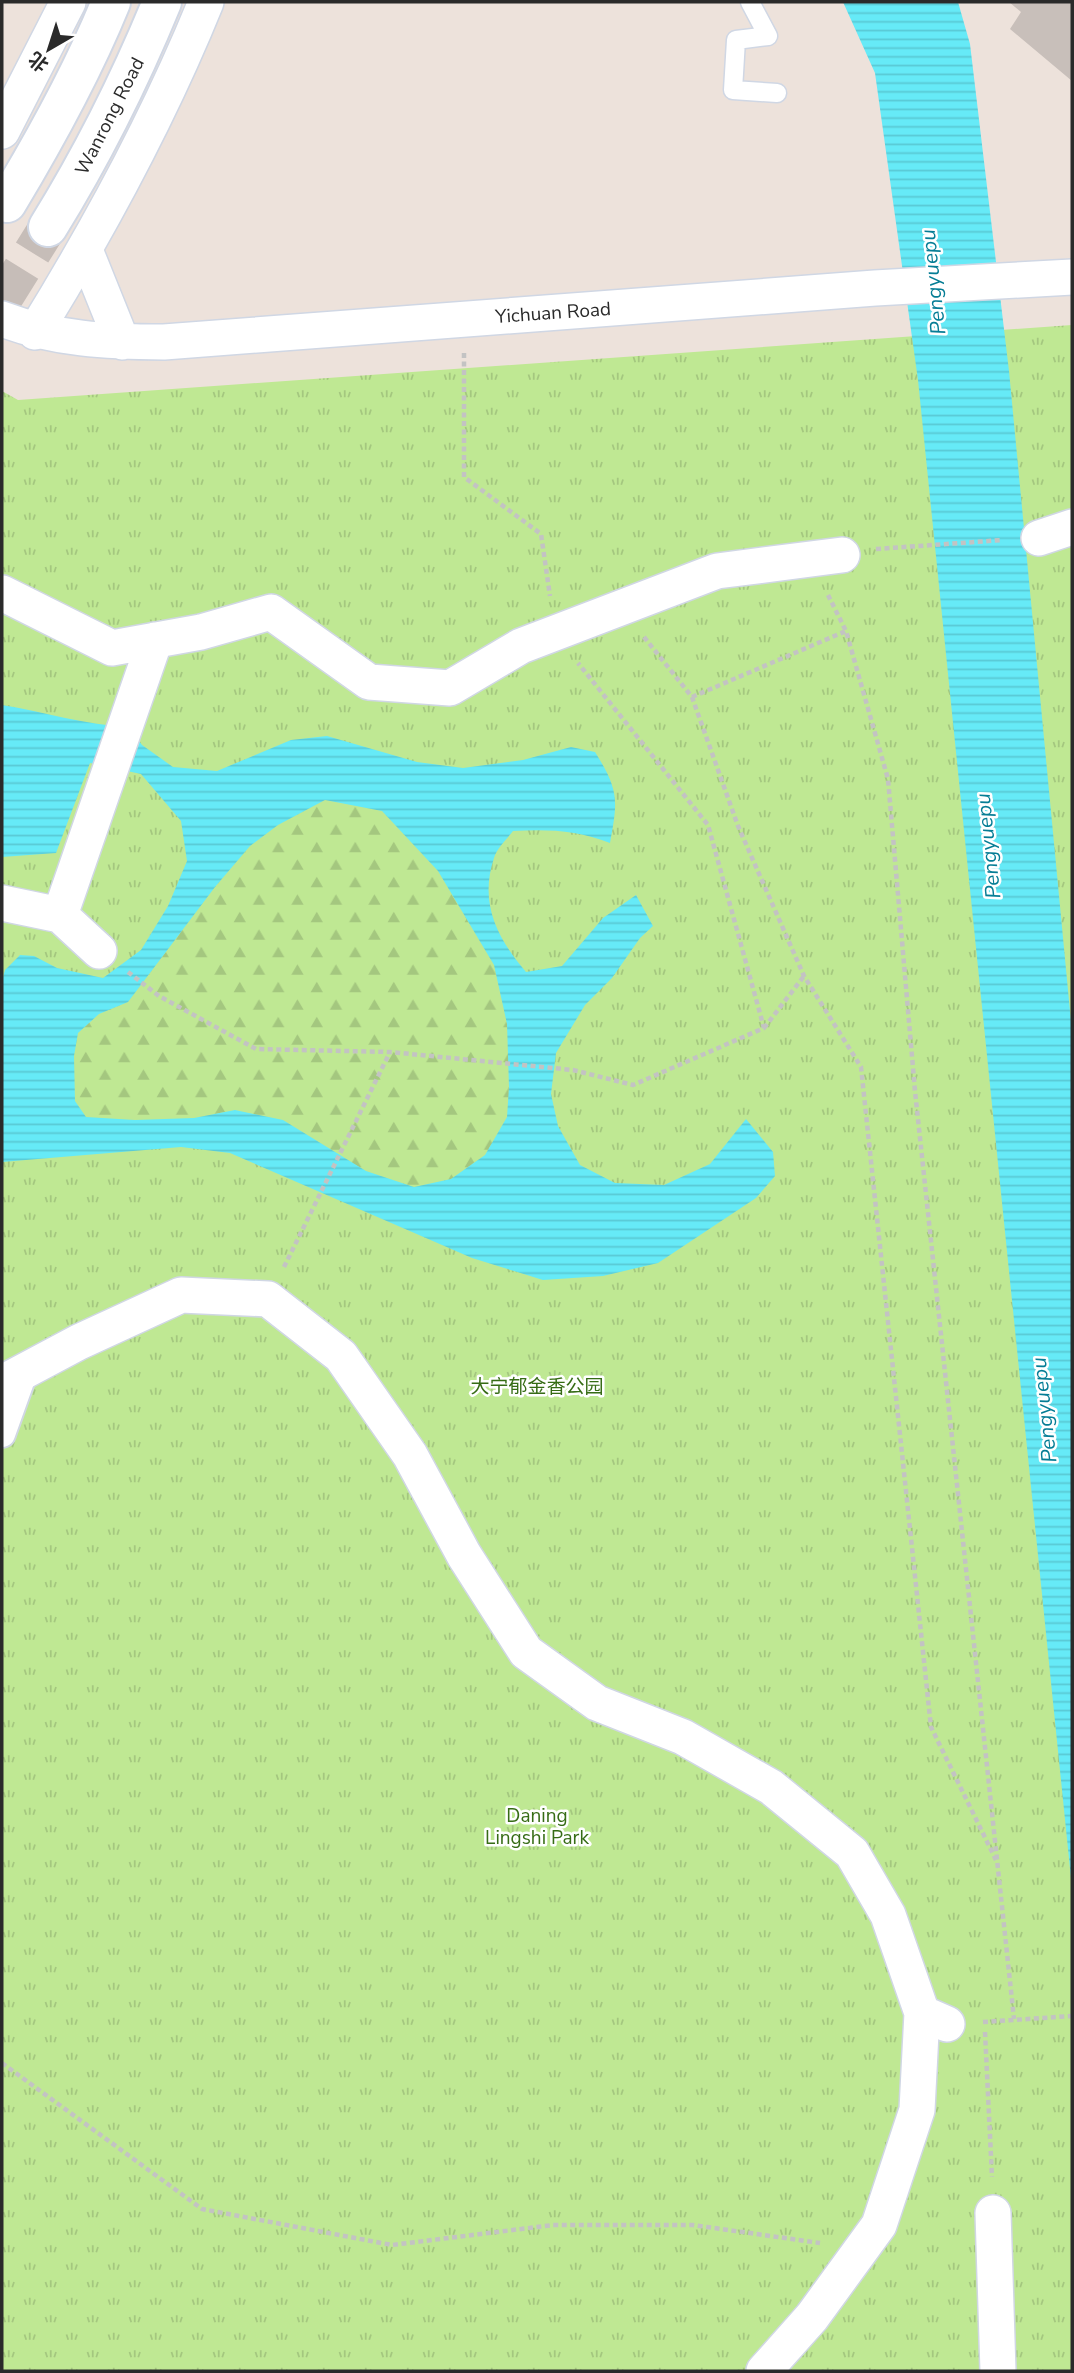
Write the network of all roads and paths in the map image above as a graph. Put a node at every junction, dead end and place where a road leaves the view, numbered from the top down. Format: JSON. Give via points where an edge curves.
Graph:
{"nodes":[{"id":1,"x":68,"y":2,"type":"edge"},
{"id":2,"x":111,"y":2,"type":"edge"},
{"id":3,"x":162,"y":2,"type":"edge"},
{"id":4,"x":206,"y":2,"type":"edge"},
{"id":5,"x":750,"y":2,"type":"edge"},
{"id":6,"x":777,"y":93,"type":"dead end"},
{"id":7,"x":2,"y":131,"type":"edge"},
{"id":8,"x":7,"y":203,"type":"dead end"},
{"id":9,"x":48,"y":227,"type":"tunnel mouth"},
{"id":10,"x":85,"y":250,"type":"junction"},
{"id":11,"x":1072,"y":277,"type":"edge"},
{"id":12,"x":2,"y":319,"type":"edge"},
{"id":13,"x":463,"y":319,"type":"junction"},
{"id":14,"x":35,"y":332,"type":"junction"},
{"id":15,"x":122,"y":342,"type":"junction"},
{"id":16,"x":1072,"y":527,"type":"edge"},
{"id":17,"x":1039,"y":538,"type":"joint"},
{"id":18,"x":842,"y":555,"type":"joint"},
{"id":19,"x":2,"y":593,"type":"edge"},
{"id":20,"x":619,"y":607,"type":"junction"},
{"id":21,"x":555,"y":632,"type":"junction"},
{"id":22,"x":155,"y":640,"type":"junction"},
{"id":23,"x":692,"y":697,"type":"junction"},
{"id":24,"x":2,"y":903,"type":"edge"},
{"id":25,"x":60,"y":915,"type":"junction"},
{"id":26,"x":99,"y":951,"type":"dead end"},
{"id":27,"x":804,"y":976,"type":"junction"},
{"id":28,"x":159,"y":996,"type":"dead end"},
{"id":29,"x":764,"y":1028,"type":"junction"},
{"id":30,"x":390,"y":1052,"type":"junction"},
{"id":31,"x":268,"y":1299,"type":"junction"},
{"id":32,"x":13,"y":1377,"type":"edge"},
{"id":33,"x":2,"y":1434,"type":"edge"},
{"id":34,"x":998,"y":1864,"type":"junction"},
{"id":35,"x":1072,"y":2016,"type":"edge"},
{"id":36,"x":935,"y":2018,"type":"junction"},
{"id":37,"x":1014,"y":2019,"type":"junction"},
{"id":38,"x":985,"y":2022,"type":"junction"},
{"id":39,"x":2,"y":2063,"type":"edge"},
{"id":40,"x":993,"y":2213,"type":"joint"},
{"id":41,"x":862,"y":2249,"type":"junction"},
{"id":42,"x":764,"y":2371,"type":"edge"},
{"id":43,"x":998,"y":2371,"type":"edge"}],
"edges":[{"from":1,"to":7,"type":"street"},
{"from":2,"to":8,"type":"main road","via":[[63,103]]},
{"from":3,"to":9,"type":"main road","name":"Wanrong Road","via":[[129,78]]},
{"from":4,"to":10,"type":"street","via":[[125,179]]},
{"from":5,"to":6,"type":"lane","via":[[768,36],[736,40],[733,90]]},
{"from":10,"to":14,"type":"street"},
{"from":10,"to":15,"type":"street"},
{"from":11,"to":13,"type":"street","name":"Yichuan Road"},
{"from":12,"to":14,"type":"street","name":"Yichuan Road"},
{"from":13,"to":15,"type":"street","name":"Yichuan Road"},
{"from":13,"to":21,"type":"path","via":[[464,477],[541,534]]},
{"from":14,"to":15,"type":"street","name":"Yichuan Road"},
{"from":16,"to":17,"type":"street"},
{"from":17,"to":18,"type":"path"},
{"from":18,"to":20,"type":"street","via":[[717,571]]},
{"from":19,"to":22,"type":"street","via":[[112,648]]},
{"from":20,"to":21,"type":"street"},
{"from":20,"to":23,"type":"path"},
{"from":21,"to":22,"type":"street","via":[[521,646],[450,688],[369,682],[271,611]]},
{"from":21,"to":29,"type":"path","via":[[708,825]]},
{"from":22,"to":25,"type":"street"},
{"from":23,"to":27,"type":"path","via":[[738,825]]},
{"from":23,"to":34,"type":"path","via":[[846,631],[888,779],[915,1091]]},
{"from":24,"to":25,"type":"street"},
{"from":25,"to":26,"type":"street"},
{"from":27,"to":29,"type":"path"},
{"from":27,"to":34,"type":"path","via":[[861,1067],[931,1727]]},
{"from":28,"to":30,"type":"path","via":[[256,1049]]},
{"from":29,"to":30,"type":"path","via":[[633,1085],[573,1070]]},
{"from":30,"to":31,"type":"path"},
{"from":31,"to":32,"type":"street","via":[[181,1295]]},
{"from":31,"to":36,"type":"street","via":[[341,1356],[410,1455],[464,1555],[526,1652],[597,1703],[683,1737],[771,1787],[852,1853],[888,1914]]},
{"from":32,"to":33,"type":"street"},
{"from":34,"to":37,"type":"path"},
{"from":35,"to":37,"type":"path"},
{"from":36,"to":38,"type":"path"},
{"from":36,"to":41,"type":"street","via":[[917,2110],[879,2225]]},
{"from":37,"to":38,"type":"path"},
{"from":38,"to":40,"type":"path"},
{"from":39,"to":41,"type":"path","via":[[202,2209],[392,2245],[553,2225],[693,2225]]},
{"from":40,"to":43,"type":"street"},
{"from":41,"to":42,"type":"street","via":[[812,2317]]}]}
